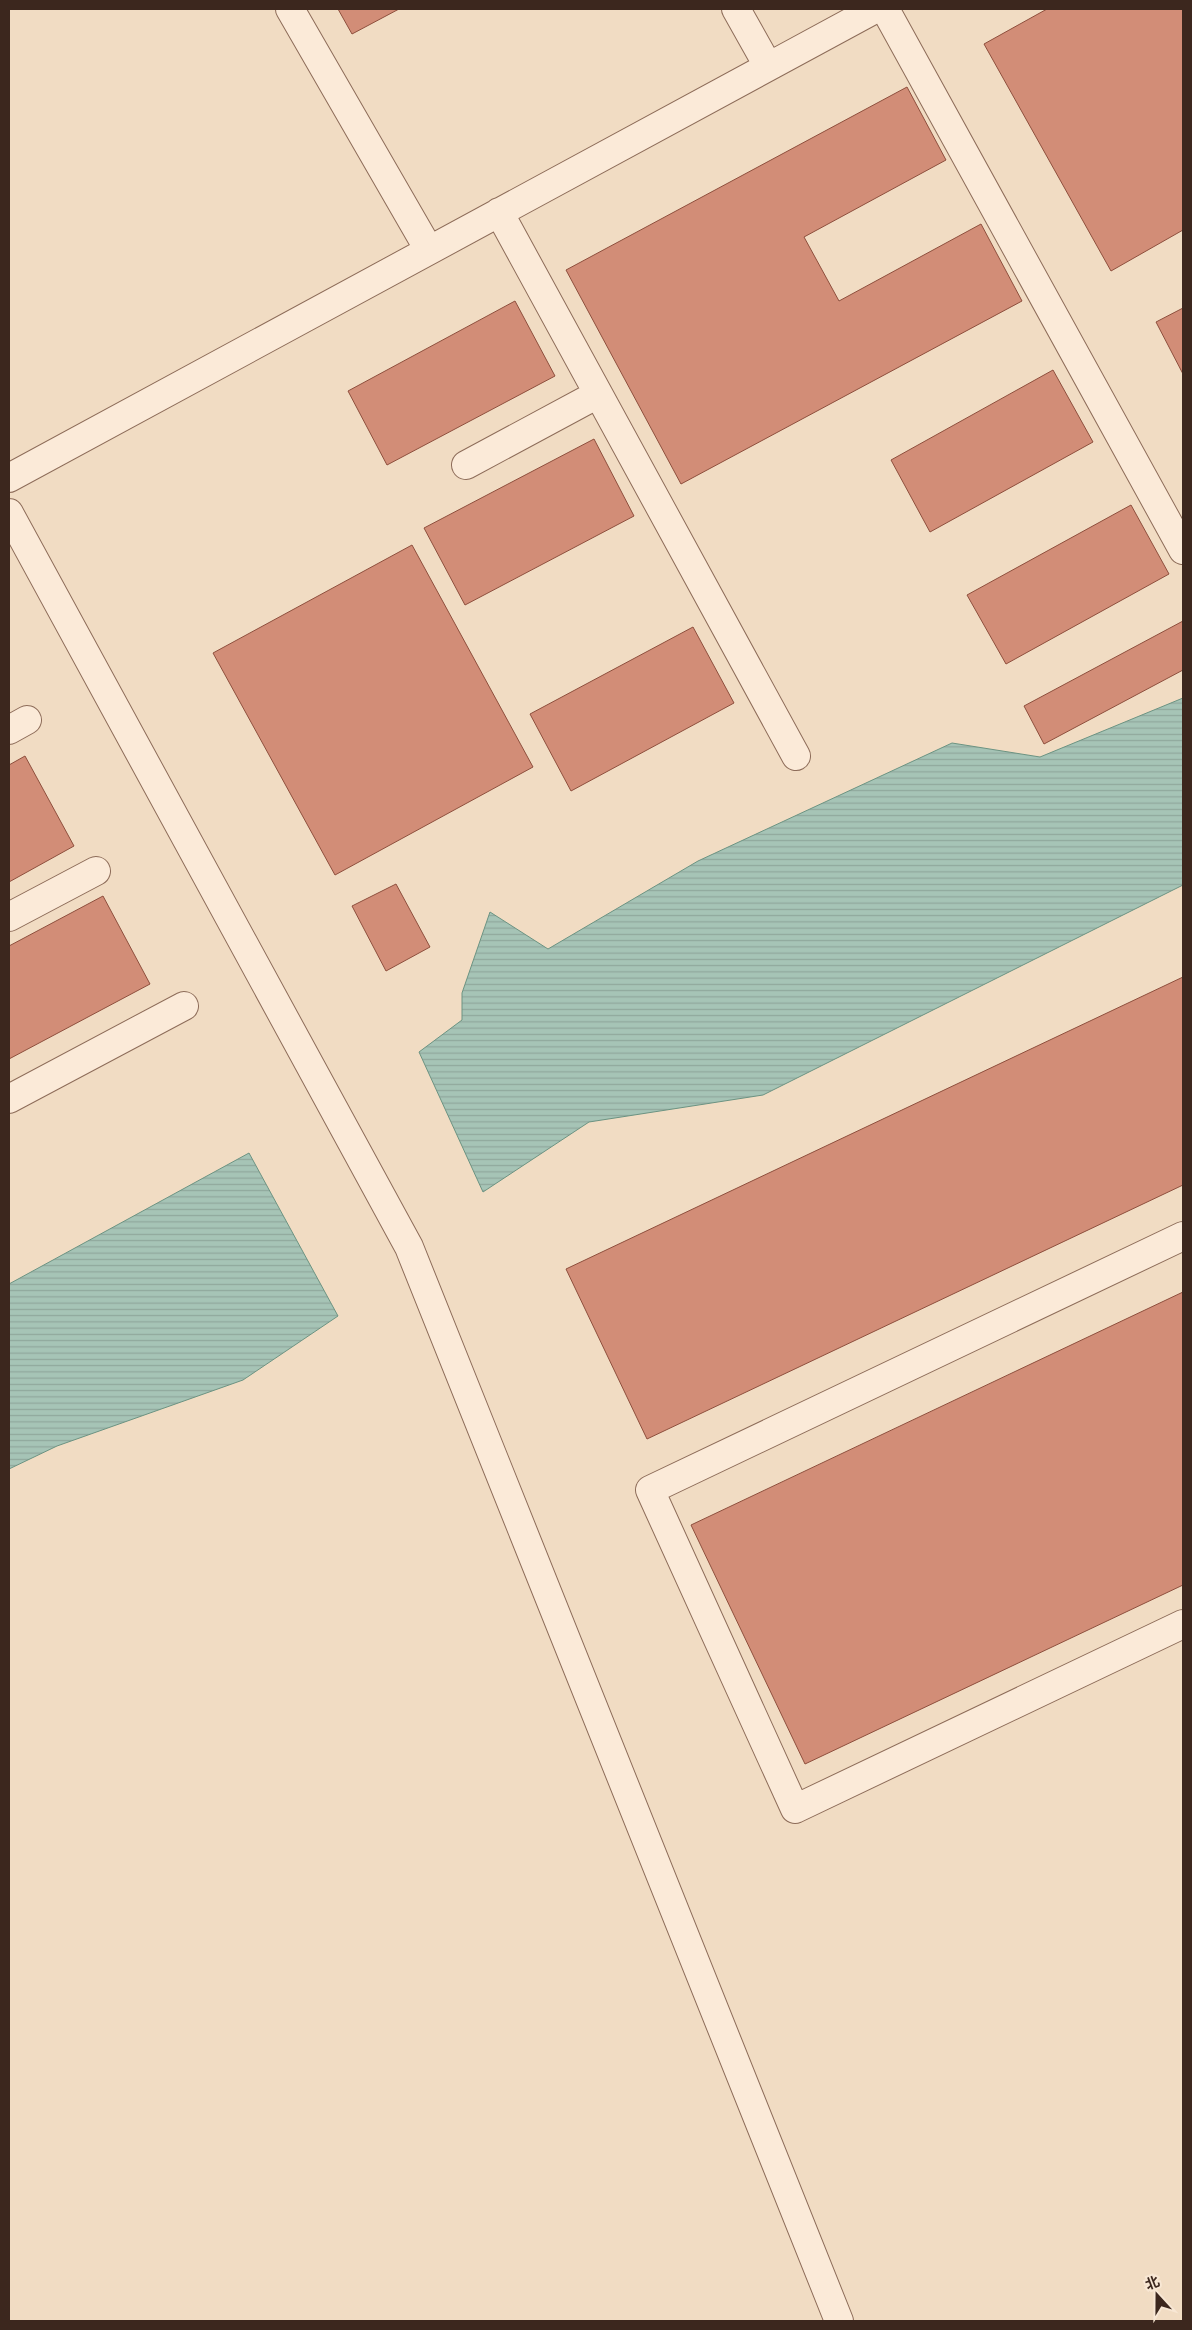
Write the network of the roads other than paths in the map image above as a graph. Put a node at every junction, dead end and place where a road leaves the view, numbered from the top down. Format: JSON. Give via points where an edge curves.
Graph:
{"nodes":[{"id":1,"x":290,"y":9,"type":"edge"},
{"id":2,"x":736,"y":9,"type":"edge"},
{"id":3,"x":875,"y":9,"type":"edge"},
{"id":4,"x":886,"y":9,"type":"edge"},
{"id":5,"x":768,"y":66,"type":"junction"},
{"id":6,"x":499,"y":212,"type":"junction"},
{"id":7,"x":429,"y":250,"type":"junction"},
{"id":8,"x":598,"y":394,"type":"junction"},
{"id":9,"x":466,"y":465,"type":"dead end"},
{"id":10,"x":9,"y":478,"type":"edge"},
{"id":11,"x":9,"y":513,"type":"edge"},
{"id":12,"x":1183,"y":550,"type":"edge"},
{"id":13,"x":796,"y":756,"type":"dead end"},
{"id":14,"x":96,"y":870,"type":"dead end"},
{"id":15,"x":9,"y":917,"type":"edge"},
{"id":16,"x":184,"y":1006,"type":"dead end"},
{"id":17,"x":9,"y":1099,"type":"edge"},
{"id":18,"x":1183,"y":1236,"type":"edge"},
{"id":19,"x":1183,"y":1624,"type":"edge"},
{"id":20,"x":839,"y":2321,"type":"edge"}],
"edges":[{"from":1,"to":7,"type":"street"},
{"from":2,"to":5,"type":"street"},
{"from":3,"to":5,"type":"street"},
{"from":4,"to":12,"type":"street"},
{"from":5,"to":6,"type":"street"},
{"from":6,"to":7,"type":"street"},
{"from":6,"to":8,"type":"street"},
{"from":7,"to":10,"type":"street"},
{"from":8,"to":9,"type":"street"},
{"from":8,"to":13,"type":"street"},
{"from":11,"to":20,"type":"street","via":[[409,1247]]},
{"from":14,"to":15,"type":"street"},
{"from":16,"to":17,"type":"street"},
{"from":18,"to":19,"type":"street","via":[[650,1490],[795,1809]]}]}
